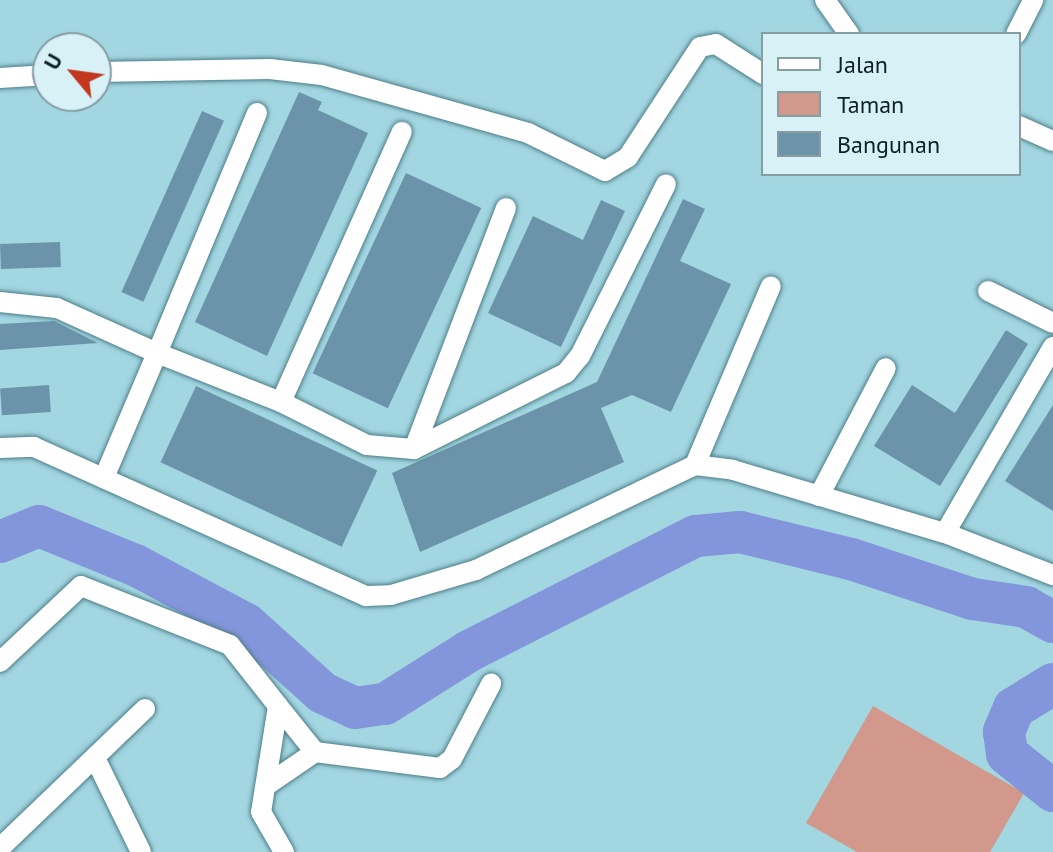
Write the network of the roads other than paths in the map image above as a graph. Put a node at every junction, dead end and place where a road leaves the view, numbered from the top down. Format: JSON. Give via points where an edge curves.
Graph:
{"nodes":[{"id":1,"x":825,"y":0,"type":"edge"},
{"id":2,"x":1033,"y":0,"type":"edge"},
{"id":3,"x":848,"y":32,"type":"edge"},
{"id":4,"x":1017,"y":32,"type":"edge"},
{"id":5,"x":112,"y":72,"type":"edge"},
{"id":6,"x":761,"y":73,"type":"edge"},
{"id":7,"x":32,"y":76,"type":"edge"},
{"id":8,"x":0,"y":78,"type":"edge"},
{"id":9,"x":257,"y":113,"type":"dead end"},
{"id":10,"x":1021,"y":127,"type":"edge"},
{"id":11,"x":402,"y":132,"type":"dead end"},
{"id":12,"x":1053,"y":141,"type":"edge"},
{"id":13,"x":666,"y":184,"type":"dead end"},
{"id":14,"x":506,"y":208,"type":"dead end"},
{"id":15,"x":771,"y":286,"type":"dead end"},
{"id":16,"x":988,"y":291,"type":"dead end"},
{"id":17,"x":0,"y":302,"type":"edge"},
{"id":18,"x":1053,"y":323,"type":"edge"},
{"id":19,"x":1053,"y":347,"type":"edge"},
{"id":20,"x":157,"y":353,"type":"junction"},
{"id":21,"x":886,"y":368,"type":"dead end"},
{"id":22,"x":281,"y":402,"type":"junction"},
{"id":23,"x":0,"y":448,"type":"edge"},
{"id":24,"x":414,"y":449,"type":"junction"},
{"id":25,"x":695,"y":465,"type":"junction"},
{"id":26,"x":104,"y":478,"type":"junction"},
{"id":27,"x":819,"y":496,"type":"junction"},
{"id":28,"x":945,"y":533,"type":"junction"},
{"id":29,"x":1053,"y":575,"type":"edge"},
{"id":30,"x":0,"y":662,"type":"edge"},
{"id":31,"x":491,"y":684,"type":"dead end"},
{"id":32,"x":278,"y":706,"type":"junction"},
{"id":33,"x":145,"y":709,"type":"dead end"},
{"id":34,"x":315,"y":752,"type":"junction"},
{"id":35,"x":96,"y":760,"type":"junction"},
{"id":36,"x":267,"y":785,"type":"junction"},
{"id":37,"x":0,"y":848,"type":"edge"},
{"id":38,"x":141,"y":852,"type":"edge"},
{"id":39,"x":284,"y":852,"type":"edge"}],
"edges":[{"from":1,"to":3,"type":"street"},
{"from":2,"to":4,"type":"street"},
{"from":5,"to":6,"type":"street","via":[[270,69],[322,75],[528,133],[605,171],[628,157],[700,47],[716,44]]},
{"from":7,"to":8,"type":"street"},
{"from":9,"to":20,"type":"street"},
{"from":10,"to":12,"type":"street"},
{"from":11,"to":22,"type":"street"},
{"from":13,"to":24,"type":"street","via":[[574,366]]},
{"from":14,"to":24,"type":"street"},
{"from":15,"to":25,"type":"street"},
{"from":16,"to":18,"type":"street"},
{"from":17,"to":20,"type":"street","via":[[57,308]]},
{"from":19,"to":28,"type":"street"},
{"from":20,"to":22,"type":"street"},
{"from":20,"to":26,"type":"street"},
{"from":21,"to":27,"type":"street"},
{"from":22,"to":24,"type":"street","via":[[367,445]]},
{"from":23,"to":26,"type":"street","via":[[34,447]]},
{"from":25,"to":26,"type":"street","via":[[476,570],[391,595],[366,596]]},
{"from":25,"to":27,"type":"street","via":[[733,470]]},
{"from":27,"to":28,"type":"street"},
{"from":28,"to":29,"type":"street"},
{"from":30,"to":32,"type":"street","via":[[66,595],[86,586],[230,645]]},
{"from":31,"to":34,"type":"street","via":[[452,759],[440,768]]},
{"from":32,"to":34,"type":"street"},
{"from":32,"to":36,"type":"street"},
{"from":33,"to":35,"type":"street"},
{"from":34,"to":36,"type":"street"},
{"from":35,"to":37,"type":"street"},
{"from":35,"to":38,"type":"street"},
{"from":36,"to":39,"type":"street","via":[[261,812]]}]}
